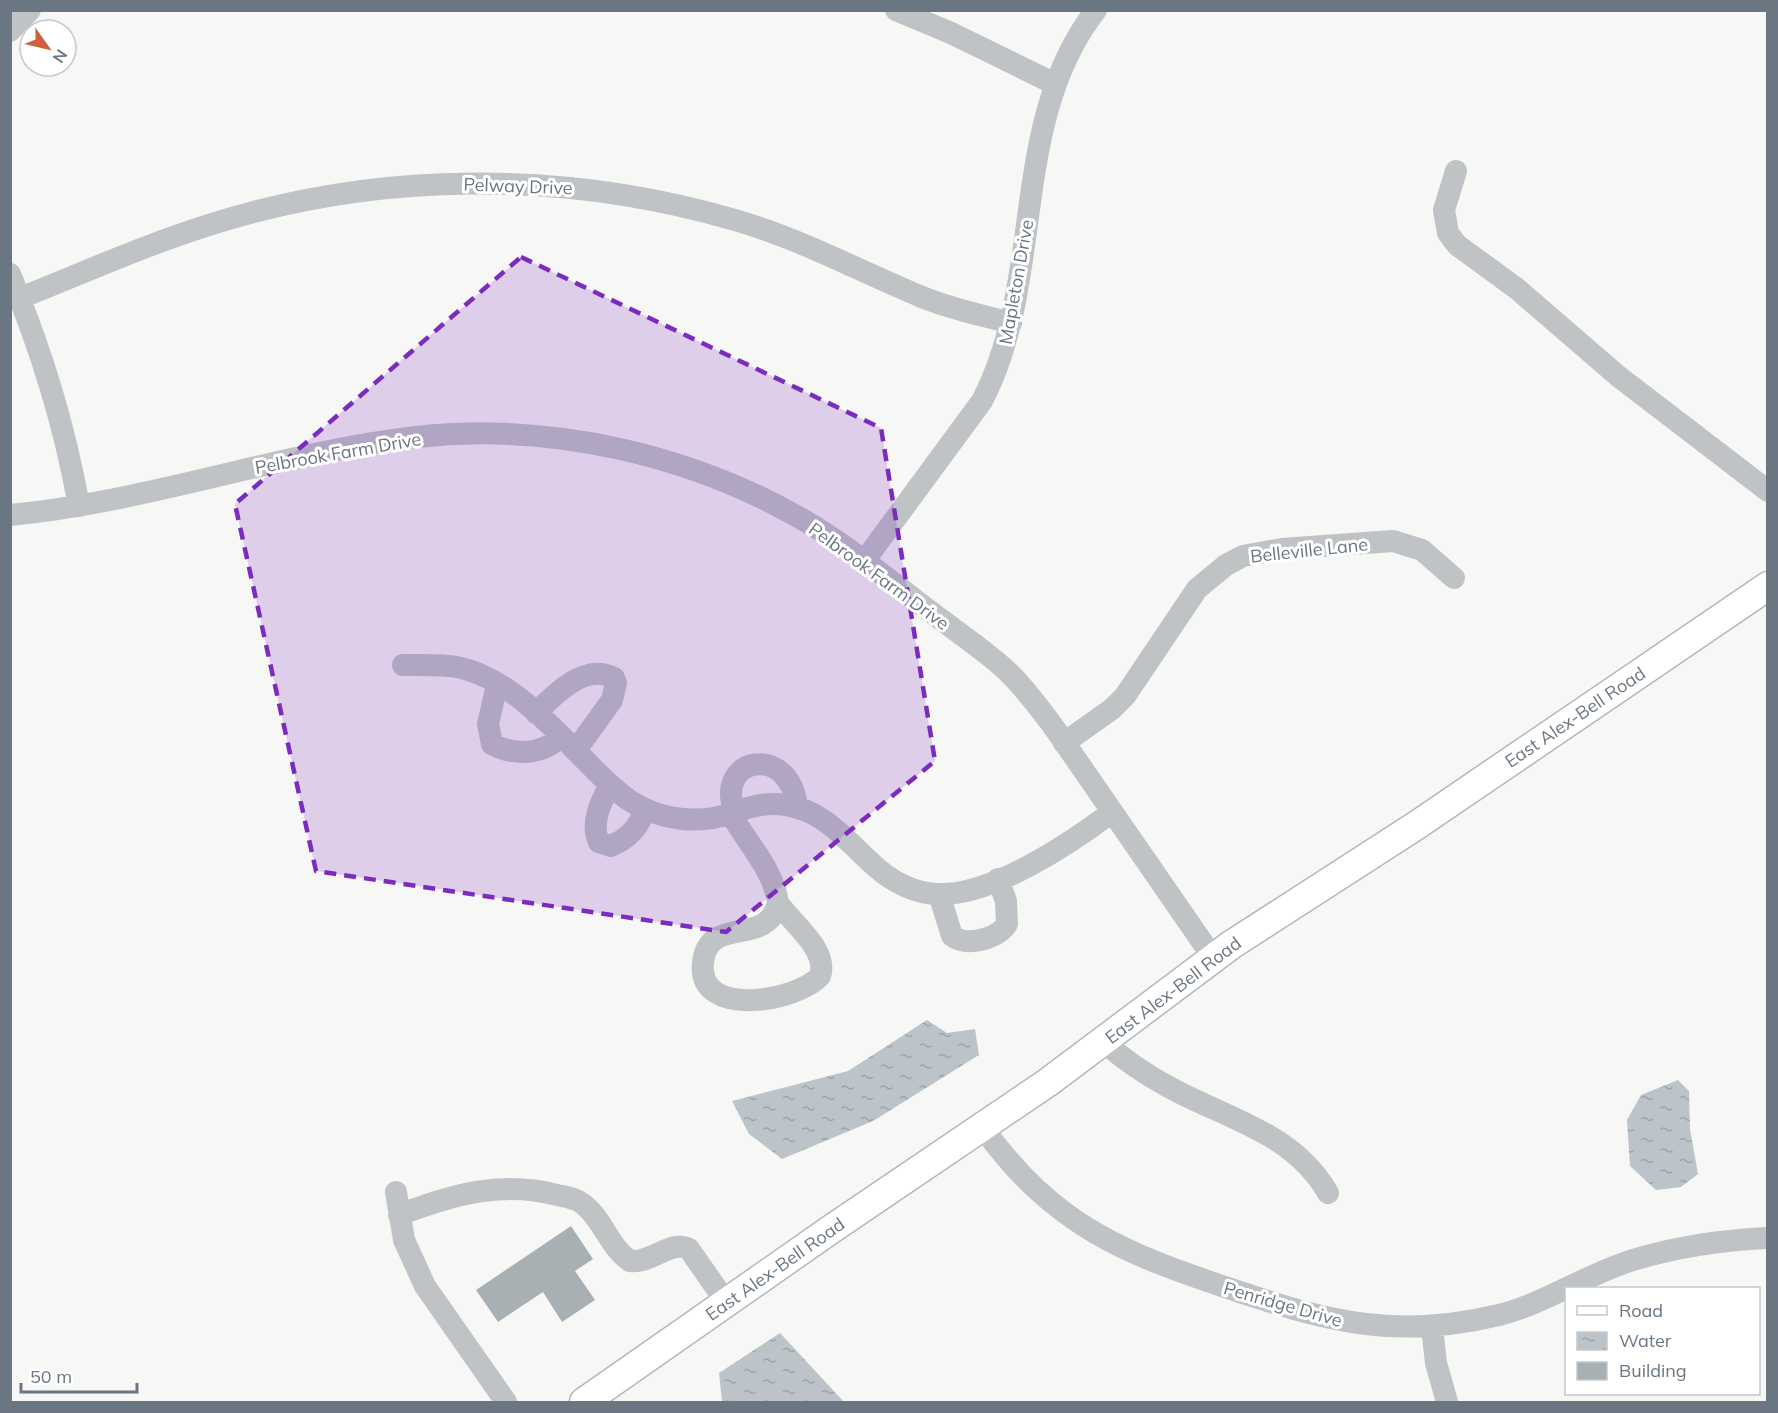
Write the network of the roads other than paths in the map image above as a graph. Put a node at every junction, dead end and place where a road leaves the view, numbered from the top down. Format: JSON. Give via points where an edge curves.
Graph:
{"nodes":[{"id":1,"x":30,"y":10,"type":"edge"},
{"id":2,"x":896,"y":10,"type":"edge"},
{"id":3,"x":1096,"y":10,"type":"edge"},
{"id":4,"x":10,"y":31,"type":"edge"},
{"id":5,"x":1054,"y":84,"type":"junction"},
{"id":6,"x":1456,"y":171,"type":"dead end"},
{"id":7,"x":10,"y":274,"type":"edge"},
{"id":8,"x":20,"y":298,"type":"junction"},
{"id":9,"x":1011,"y":323,"type":"junction"},
{"id":10,"x":1767,"y":491,"type":"edge"},
{"id":11,"x":79,"y":506,"type":"junction"},
{"id":12,"x":10,"y":516,"type":"edge"},
{"id":13,"x":865,"y":560,"type":"junction"},
{"id":14,"x":1454,"y":578,"type":"dead end"},
{"id":15,"x":1767,"y":587,"type":"edge"},
{"id":16,"x":403,"y":665,"type":"dead end"},
{"id":17,"x":497,"y":685,"type":"junction"},
{"id":18,"x":536,"y":713,"type":"junction"},
{"id":19,"x":1064,"y":742,"type":"junction"},
{"id":20,"x":568,"y":744,"type":"junction"},
{"id":21,"x":610,"y":785,"type":"junction"},
{"id":22,"x":797,"y":807,"type":"junction"},
{"id":23,"x":645,"y":810,"type":"junction"},
{"id":24,"x":1112,"y":812,"type":"junction"},
{"id":25,"x":733,"y":813,"type":"junction"},
{"id":26,"x":998,"y":879,"type":"junction"},
{"id":27,"x":939,"y":894,"type":"junction"},
{"id":28,"x":778,"y":903,"type":"junction"},
{"id":29,"x":1214,"y":959,"type":"junction"},
{"id":30,"x":1104,"y":1042,"type":"junction"},
{"id":31,"x":983,"y":1128,"type":"junction"},
{"id":32,"x":396,"y":1192,"type":"dead end"},
{"id":33,"x":1328,"y":1193,"type":"dead end"},
{"id":34,"x":399,"y":1215,"type":"junction"},
{"id":35,"x":1767,"y":1238,"type":"edge"},
{"id":36,"x":1571,"y":1287,"type":"edge"},
{"id":37,"x":1565,"y":1290,"type":"edge"},
{"id":38,"x":726,"y":1302,"type":"junction"},
{"id":39,"x":1432,"y":1327,"type":"junction"},
{"id":40,"x":506,"y":1402,"type":"edge"},
{"id":41,"x":584,"y":1402,"type":"edge"},
{"id":42,"x":1447,"y":1402,"type":"edge"}],
"edges":[{"from":1,"to":4,"type":"street"},
{"from":2,"to":5,"type":"street"},
{"from":3,"to":5,"type":"street","name":"Mapleton Drive"},
{"from":5,"to":9,"type":"street","name":"Mapleton Drive","via":[[1038,150]]},
{"from":6,"to":10,"type":"street","via":[[1444,210],[1448,233],[1457,245]]},
{"from":7,"to":8,"type":"street"},
{"from":8,"to":9,"type":"street","name":"Pelway Drive","via":[[166,240],[250,213],[372,190],[480,183],[627,195],[736,220],[833,255],[921,297]]},
{"from":8,"to":11,"type":"street","via":[[60,413]]},
{"from":9,"to":13,"type":"street","name":"Mapleton Drive","via":[[997,372],[982,401]]},
{"from":11,"to":12,"type":"street","name":"Pelbrook Farm Drive"},
{"from":11,"to":13,"type":"street","name":"Pelbrook Farm Drive","via":[[369,444],[467,434],[510,435],[577,440],[680,465],[772,503]]},
{"from":13,"to":19,"type":"street","name":"Pelbrook Farm Drive","via":[[1004,669],[1031,696]]},
{"from":14,"to":19,"type":"street","name":"Belleville Lane","via":[[1422,550],[1393,541],[1282,549],[1243,556],[1197,589],[1137,679],[1114,706]]},
{"from":15,"to":29,"type":"main road","name":"East Alex-Bell Road"},
{"from":16,"to":17,"type":"street","via":[[458,667]]},
{"from":17,"to":18,"type":"street"},
{"from":17,"to":20,"type":"street","via":[[488,724],[492,744],[533,752]]},
{"from":18,"to":20,"type":"street"},
{"from":18,"to":20,"type":"street","via":[[579,678],[614,678],[612,700]]},
{"from":19,"to":24,"type":"street","name":"Pelbrook Farm Drive"},
{"from":20,"to":21,"type":"street"},
{"from":21,"to":23,"type":"street"},
{"from":21,"to":23,"type":"street","via":[[597,814],[599,842],[611,846],[634,833]]},
{"from":22,"to":25,"type":"street","via":[[766,804]]},
{"from":22,"to":25,"type":"street","via":[[791,782],[782,772],[759,763],[750,765],[732,783]]},
{"from":22,"to":27,"type":"street","via":[[827,822],[890,878],[926,893]]},
{"from":23,"to":25,"type":"street","via":[[685,820]]},
{"from":24,"to":26,"type":"street","via":[[1054,852]]},
{"from":24,"to":29,"type":"street","name":"Pelbrook Farm Drive"},
{"from":25,"to":28,"type":"street","via":[[764,866]]},
{"from":26,"to":27,"type":"street"},
{"from":26,"to":27,"type":"street","via":[[1006,901],[1007,924],[993,935],[969,942],[952,936]]},
{"from":28,"to":28,"type":"street","via":[[775,913],[762,926],[727,933],[715,938],[708,947],[703,974],[723,998],[736,1001],[805,990],[820,976],[822,962]]},
{"from":29,"to":30,"type":"main road","name":"East Alex-Bell Road"},
{"from":30,"to":31,"type":"main road","name":"East Alex-Bell Road"},
{"from":30,"to":33,"type":"street","via":[[1167,1086],[1277,1141],[1312,1167]]},
{"from":31,"to":38,"type":"main road","name":"East Alex-Bell Road"},
{"from":31,"to":39,"type":"street","name":"Penridge Drive","via":[[1012,1165],[1059,1209],[1156,1265],[1326,1319],[1400,1328]]},
{"from":32,"to":34,"type":"street"},
{"from":34,"to":38,"type":"street","via":[[439,1200],[506,1187],[564,1197],[583,1204],[630,1261],[644,1260],[676,1246],[689,1249]]},
{"from":34,"to":40,"type":"street","via":[[404,1240],[425,1286]]},
{"from":35,"to":36,"type":"street","name":"Penridge Drive","via":[[1709,1243],[1633,1260]]},
{"from":37,"to":39,"type":"street","name":"Penridge Drive","via":[[1501,1314]]},
{"from":38,"to":41,"type":"main road","name":"East Alex-Bell Road"},
{"from":39,"to":42,"type":"street","via":[[1436,1363]]}]}
